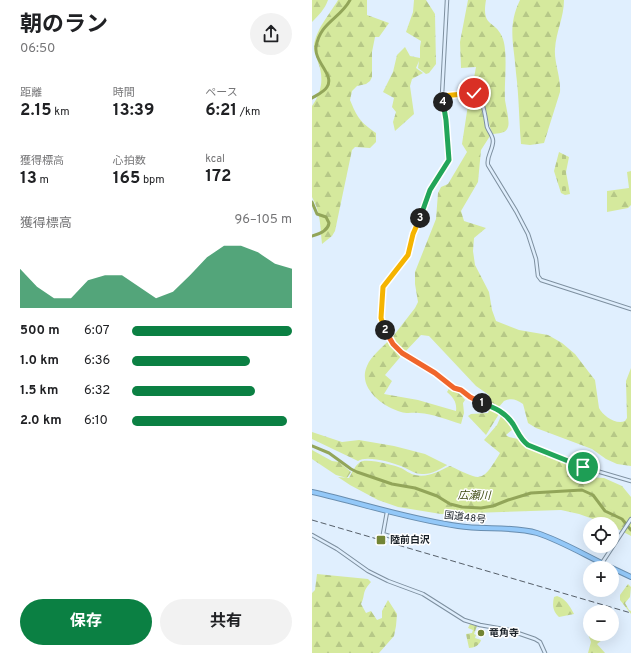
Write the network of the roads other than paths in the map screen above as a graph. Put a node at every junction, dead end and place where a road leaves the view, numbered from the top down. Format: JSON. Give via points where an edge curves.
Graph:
{"nodes":[{"id":1,"x":447,"y":0,"type":"edge"},
{"id":2,"x":442,"y":96,"type":"junction"},
{"id":3,"x":631,"y":309,"type":"edge"},
{"id":4,"x":631,"y":481,"type":"edge"},
{"id":5,"x":312,"y":492,"type":"edge"},
{"id":6,"x":387,"y":512,"type":"junction"},
{"id":7,"x":631,"y":519,"type":"edge"},
{"id":8,"x":312,"y":535,"type":"edge"},
{"id":9,"x":401,"y":540,"type":"dead end"},
{"id":10,"x":598,"y":561,"type":"edge"},
{"id":11,"x":603,"y":561,"type":"edge"},
{"id":12,"x":619,"y":571,"type":"edge"},
{"id":13,"x":631,"y":577,"type":"edge"},
{"id":14,"x":545,"y":653,"type":"edge"}],
"edges":[{"from":1,"to":2,"type":"street"},
{"from":2,"to":3,"type":"street","via":[[471,92],[478,96],[493,140],[488,165],[528,234],[539,278]]},
{"from":2,"to":4,"type":"street","via":[[449,160],[427,196],[408,255],[383,287],[381,318],[389,338],[402,353],[451,386],[502,412],[528,445],[583,467]]},
{"from":5,"to":6,"type":"highway","name":"国道48号"},
{"from":6,"to":9,"type":"street","via":[[383,534]]},
{"from":6,"to":10,"type":"highway","name":"国道48号","via":[[459,526],[531,531]]},
{"from":7,"to":11,"type":"street"},
{"from":8,"to":14,"type":"street","via":[[368,571],[423,594],[464,620],[535,639],[540,642]]},
{"from":12,"to":13,"type":"highway","name":"国道48号"}]}
